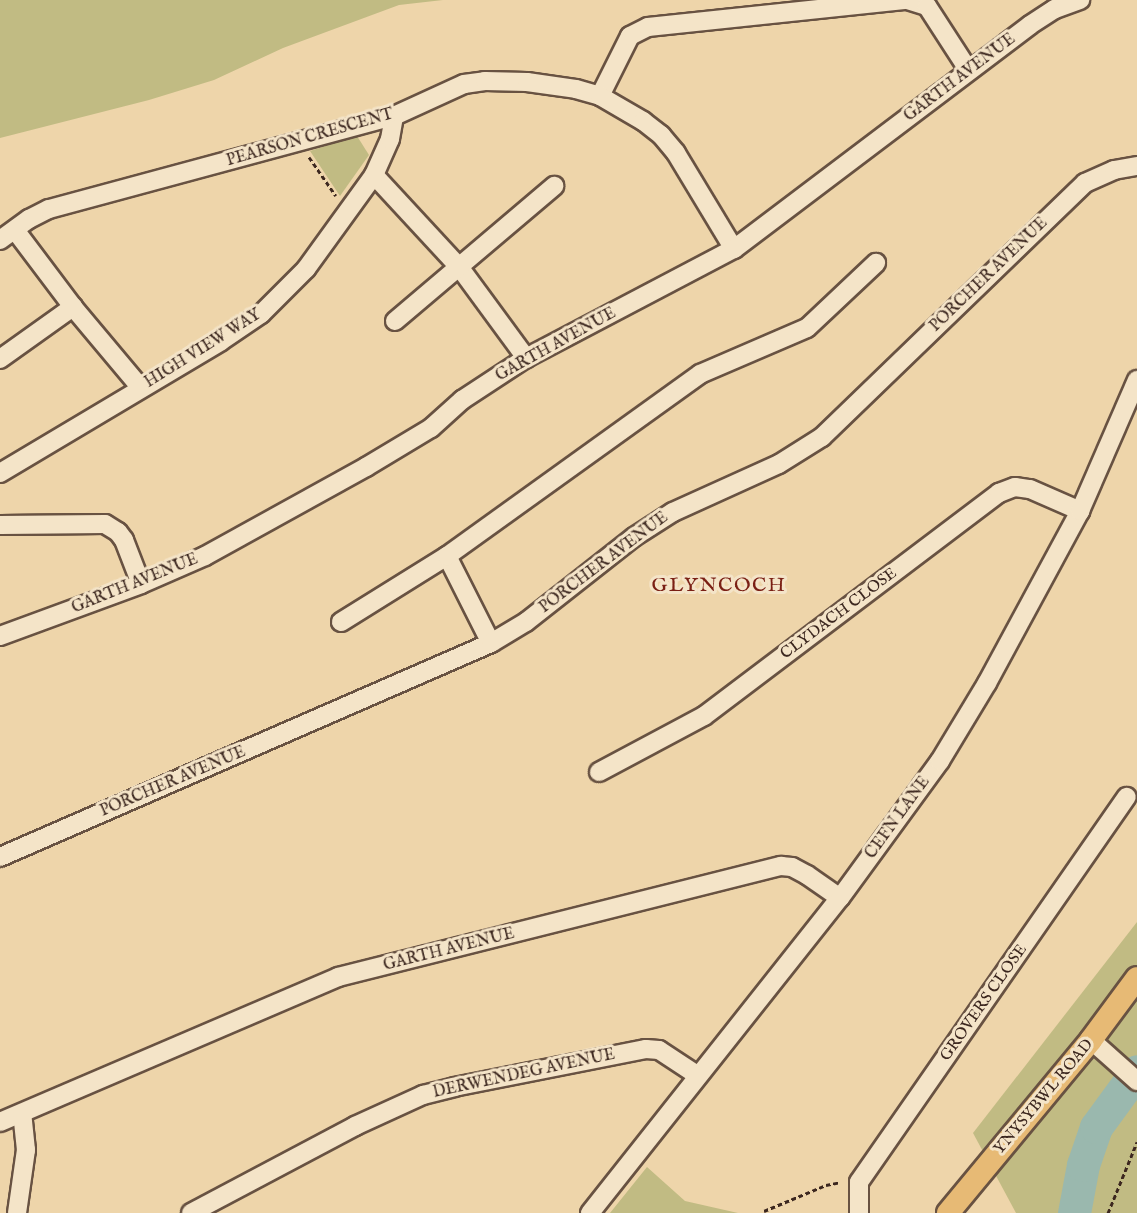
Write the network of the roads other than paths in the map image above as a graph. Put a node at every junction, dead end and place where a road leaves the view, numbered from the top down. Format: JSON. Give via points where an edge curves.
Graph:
{"nodes":[{"id":1,"x":1080,"y":0,"type":"edge"},
{"id":2,"x":969,"y":71,"type":"junction"},
{"id":3,"x":600,"y":96,"type":"junction"},
{"id":4,"x":394,"y":116,"type":"junction"},
{"id":5,"x":1137,"y":166,"type":"edge"},
{"id":6,"x":374,"y":176,"type":"junction"},
{"id":7,"x":554,"y":186,"type":"dead end"},
{"id":8,"x":15,"y":230,"type":"junction"},
{"id":9,"x":0,"y":240,"type":"edge"},
{"id":10,"x":734,"y":249,"type":"junction"},
{"id":11,"x":876,"y":263,"type":"dead end"},
{"id":12,"x":460,"y":268,"type":"junction"},
{"id":13,"x":73,"y":307,"type":"junction"},
{"id":14,"x":395,"y":321,"type":"dead end"},
{"id":15,"x":526,"y":358,"type":"junction"},
{"id":16,"x":0,"y":359,"type":"edge"},
{"id":17,"x":1137,"y":380,"type":"edge"},
{"id":18,"x":141,"y":388,"type":"junction"},
{"id":19,"x":0,"y":473,"type":"edge"},
{"id":20,"x":1080,"y":511,"type":"junction"},
{"id":21,"x":0,"y":525,"type":"edge"},
{"id":22,"x":447,"y":556,"type":"junction"},
{"id":23,"x":141,"y":584,"type":"junction"},
{"id":24,"x":341,"y":622,"type":"dead end"},
{"id":25,"x":0,"y":636,"type":"edge"},
{"id":26,"x":491,"y":643,"type":"junction"},
{"id":27,"x":599,"y":772,"type":"dead end"},
{"id":28,"x":1127,"y":798,"type":"dead end"},
{"id":29,"x":0,"y":857,"type":"edge"},
{"id":30,"x":840,"y":898,"type":"junction"},
{"id":31,"x":1137,"y":978,"type":"edge"},
{"id":32,"x":1091,"y":1040,"type":"junction"},
{"id":33,"x":697,"y":1075,"type":"junction"},
{"id":34,"x":1137,"y":1081,"type":"edge"},
{"id":35,"x":22,"y":1114,"type":"junction"},
{"id":36,"x":0,"y":1122,"type":"edge"},
{"id":37,"x":17,"y":1213,"type":"edge"},
{"id":38,"x":191,"y":1213,"type":"edge"},
{"id":39,"x":590,"y":1213,"type":"edge"},
{"id":40,"x":855,"y":1213,"type":"edge"},
{"id":41,"x":948,"y":1213,"type":"edge"}],
"edges":[{"from":1,"to":2,"type":"street","name":"GARTH AVENUE","via":[[1055,9]]},
{"from":2,"to":3,"type":"street","via":[[927,6],[907,0],[648,27],[630,36]]},
{"from":2,"to":10,"type":"street","name":"GARTH AVENUE"},
{"from":3,"to":4,"type":"street","name":"PEARSON CRESCENT","via":[[527,82],[485,81],[464,84]]},
{"from":3,"to":10,"type":"street","name":"PEARSON CRESCENT","via":[[662,135]]},
{"from":4,"to":6,"type":"street","name":"HIGH VIEW WAY","via":[[390,139]]},
{"from":4,"to":8,"type":"street","name":"PEARSON CRESCENT","via":[[49,209]]},
{"from":5,"to":26,"type":"street","name":"PORCHER AVENUE","via":[[1114,170],[1085,183],[822,437],[779,464],[673,512],[634,537],[526,622]]},
{"from":6,"to":12,"type":"street"},
{"from":6,"to":18,"type":"street","name":"HIGH VIEW WAY","via":[[306,269],[261,314]]},
{"from":7,"to":12,"type":"street"},
{"from":8,"to":9,"type":"street","name":"PEARSON CRESCENT"},
{"from":8,"to":13,"type":"street"},
{"from":10,"to":15,"type":"street","name":"GARTH AVENUE"},
{"from":11,"to":22,"type":"street","via":[[807,328],[700,374]]},
{"from":12,"to":14,"type":"street"},
{"from":12,"to":15,"type":"street"},
{"from":13,"to":16,"type":"street"},
{"from":13,"to":18,"type":"street"},
{"from":15,"to":23,"type":"street","name":"GARTH AVENUE","via":[[462,400],[431,428],[366,467],[205,556]]},
{"from":17,"to":20,"type":"street","name":"CEFN LANE"},
{"from":18,"to":19,"type":"street","name":"HIGH VIEW WAY"},
{"from":20,"to":27,"type":"street","name":"CLYDACH CLOSE","via":[[1030,489],[1015,487],[999,493],[704,716]]},
{"from":20,"to":30,"type":"street","name":"CEFN LANE","via":[[940,762]]},
{"from":21,"to":23,"type":"street","via":[[105,524],[118,531],[124,540]]},
{"from":22,"to":24,"type":"street"},
{"from":22,"to":26,"type":"street"},
{"from":23,"to":25,"type":"street","name":"GARTH AVENUE"},
{"from":26,"to":29,"type":"street","name":"PORCHER AVENUE"},
{"from":28,"to":40,"type":"street","name":"GROVERS CLOSE","via":[[860,1182]]},
{"from":30,"to":33,"type":"street","name":"CEFN LANE"},
{"from":30,"to":35,"type":"street","name":"GARTH AVENUE","via":[[807,875],[781,866],[338,977]]},
{"from":31,"to":32,"type":"main road","name":"YNYSYBWL ROAD"},
{"from":32,"to":34,"type":"street"},
{"from":32,"to":41,"type":"main road","name":"YNYSYBWL ROAD"},
{"from":33,"to":38,"type":"street","name":"DERWENDEG AVENUE","via":[[659,1050],[646,1049],[423,1095],[363,1122]]},
{"from":33,"to":39,"type":"street","name":"CEFN LANE"},
{"from":35,"to":36,"type":"street","name":"GARTH AVENUE"},
{"from":35,"to":37,"type":"street","via":[[26,1150]]}]}
